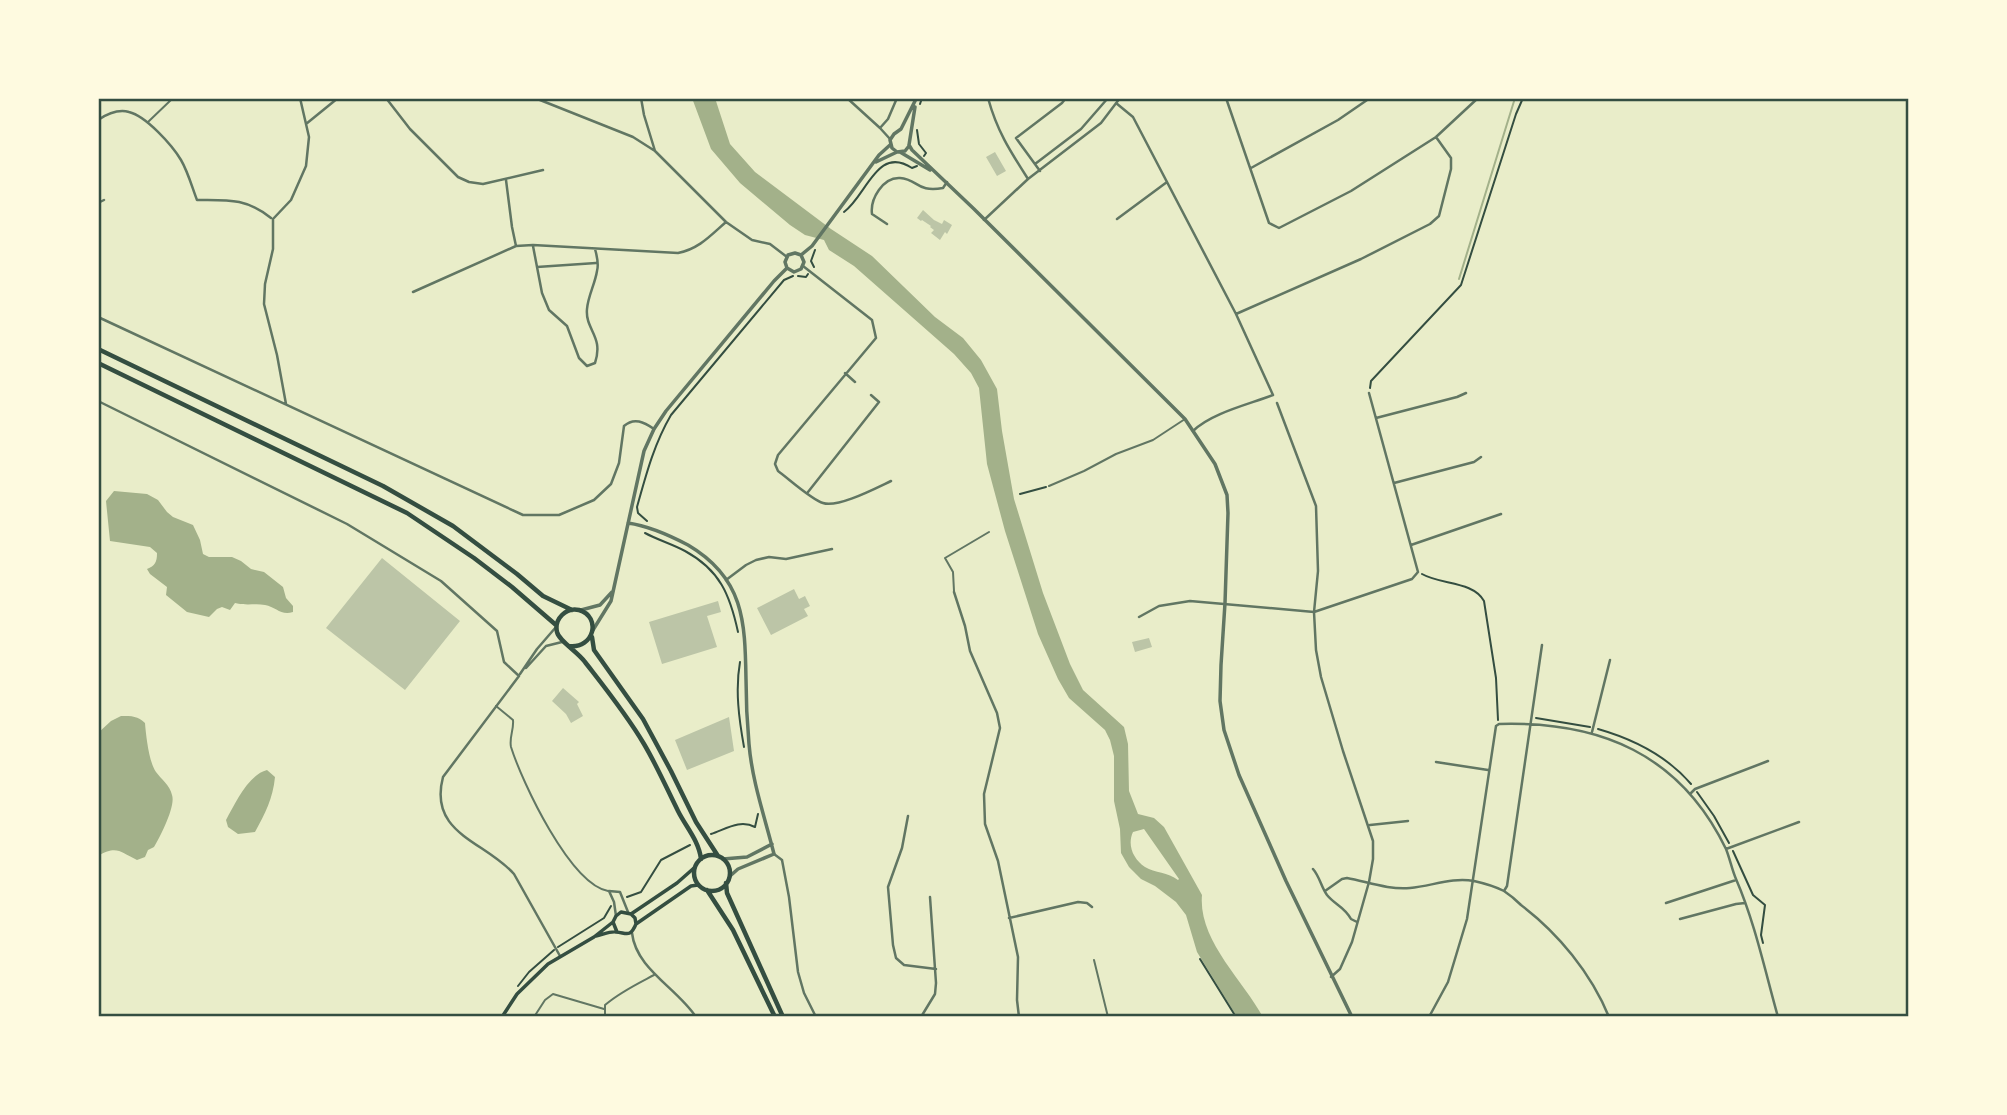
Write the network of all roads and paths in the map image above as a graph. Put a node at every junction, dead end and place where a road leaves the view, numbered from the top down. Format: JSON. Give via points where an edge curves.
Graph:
{"nodes":[{"id":1,"x":173,"y":98,"type":"edge"},
{"id":2,"x":300,"y":98,"type":"edge"},
{"id":3,"x":338,"y":98,"type":"edge"},
{"id":4,"x":386,"y":98,"type":"edge"},
{"id":5,"x":535,"y":98,"type":"edge"},
{"id":6,"x":641,"y":98,"type":"edge"},
{"id":7,"x":847,"y":98,"type":"edge"},
{"id":8,"x":897,"y":98,"type":"edge"},
{"id":9,"x":988,"y":98,"type":"edge"},
{"id":10,"x":1066,"y":98,"type":"edge"},
{"id":11,"x":1108,"y":98,"type":"edge"},
{"id":12,"x":1120,"y":98,"type":"edge"},
{"id":13,"x":1226,"y":98,"type":"edge"},
{"id":14,"x":1370,"y":98,"type":"edge"},
{"id":15,"x":1478,"y":98,"type":"edge"},
{"id":16,"x":1523,"y":98,"type":"edge"},
{"id":17,"x":916,"y":99,"type":"edge"},
{"id":18,"x":1116,"y":103,"type":"junction"},
{"id":19,"x":98,"y":120,"type":"edge"},
{"id":20,"x":148,"y":123,"type":"junction"},
{"id":21,"x":306,"y":124,"type":"junction"},
{"id":22,"x":916,"y":124,"type":"dead end"},
{"id":23,"x":880,"y":128,"type":"junction"},
{"id":24,"x":896,"y":134,"type":"junction"},
{"id":25,"x":1436,"y":137,"type":"junction"},
{"id":26,"x":909,"y":139,"type":"junction"},
{"id":27,"x":890,"y":142,"type":"junction"},
{"id":28,"x":909,"y":145,"type":"junction"},
{"id":29,"x":655,"y":151,"type":"junction"},
{"id":30,"x":899,"y":152,"type":"junction"},
{"id":31,"x":920,"y":162,"type":"junction"},
{"id":32,"x":874,"y":163,"type":"junction"},
{"id":33,"x":1035,"y":164,"type":"junction"},
{"id":34,"x":1251,"y":168,"type":"junction"},
{"id":35,"x":542,"y":170,"type":"dead end"},
{"id":36,"x":1040,"y":171,"type":"junction"},
{"id":37,"x":1028,"y":179,"type":"junction"},
{"id":38,"x":506,"y":180,"type":"junction"},
{"id":39,"x":947,"y":182,"type":"junction"},
{"id":40,"x":1167,"y":182,"type":"junction"},
{"id":41,"x":104,"y":200,"type":"dead end"},
{"id":42,"x":229,"y":200,"type":"junction"},
{"id":43,"x":98,"y":203,"type":"edge"},
{"id":44,"x":228,"y":205,"type":"dead end"},
{"id":45,"x":838,"y":213,"type":"junction"},
{"id":46,"x":273,"y":219,"type":"junction"},
{"id":47,"x":1117,"y":219,"type":"dead end"},
{"id":48,"x":984,"y":220,"type":"junction"},
{"id":49,"x":726,"y":222,"type":"junction"},
{"id":50,"x":887,"y":224,"type":"dead end"},
{"id":51,"x":533,"y":245,"type":"junction"},
{"id":52,"x":516,"y":246,"type":"junction"},
{"id":53,"x":814,"y":247,"type":"junction"},
{"id":54,"x":596,"y":248,"type":"junction"},
{"id":55,"x":801,"y":256,"type":"junction"},
{"id":56,"x":787,"y":257,"type":"junction"},
{"id":57,"x":598,"y":263,"type":"junction"},
{"id":58,"x":803,"y":266,"type":"junction"},
{"id":59,"x":537,"y":267,"type":"junction"},
{"id":60,"x":787,"y":268,"type":"junction"},
{"id":61,"x":810,"y":272,"type":"junction"},
{"id":62,"x":413,"y":292,"type":"dead end"},
{"id":63,"x":1236,"y":314,"type":"junction"},
{"id":64,"x":98,"y":317,"type":"edge"},
{"id":65,"x":98,"y":349,"type":"edge"},
{"id":66,"x":98,"y":363,"type":"edge"},
{"id":67,"x":845,"y":373,"type":"junction"},
{"id":68,"x":855,"y":382,"type":"dead end"},
{"id":69,"x":1369,"y":393,"type":"joint"},
{"id":70,"x":1466,"y":393,"type":"dead end"},
{"id":71,"x":871,"y":394,"type":"dead end"},
{"id":72,"x":98,"y":401,"type":"edge"},
{"id":73,"x":1277,"y":403,"type":"dead end"},
{"id":74,"x":286,"y":404,"type":"junction"},
{"id":75,"x":1376,"y":418,"type":"junction"},
{"id":76,"x":1185,"y":419,"type":"junction"},
{"id":77,"x":654,"y":429,"type":"junction"},
{"id":78,"x":1193,"y":430,"type":"junction"},
{"id":79,"x":1481,"y":457,"type":"dead end"},
{"id":80,"x":891,"y":481,"type":"dead end"},
{"id":81,"x":1393,"y":483,"type":"junction"},
{"id":82,"x":1049,"y":486,"type":"joint"},
{"id":83,"x":807,"y":493,"type":"junction"},
{"id":84,"x":1020,"y":494,"type":"dead end"},
{"id":85,"x":1501,"y":514,"type":"dead end"},
{"id":86,"x":628,"y":523,"type":"junction"},
{"id":87,"x":647,"y":527,"type":"junction"},
{"id":88,"x":989,"y":532,"type":"dead end"},
{"id":89,"x":1411,"y":545,"type":"junction"},
{"id":90,"x":832,"y":549,"type":"dead end"},
{"id":91,"x":1418,"y":572,"type":"junction"},
{"id":92,"x":726,"y":580,"type":"junction"},
{"id":93,"x":615,"y":587,"type":"junction"},
{"id":94,"x":954,"y":592,"type":"joint"},
{"id":95,"x":1225,"y":603,"type":"junction"},
{"id":96,"x":572,"y":610,"type":"junction"},
{"id":97,"x":580,"y":611,"type":"junction"},
{"id":98,"x":1314,"y":612,"type":"junction"},
{"id":99,"x":1139,"y":617,"type":"dead end"},
{"id":100,"x":556,"y":626,"type":"junction"},
{"id":101,"x":592,"y":633,"type":"junction"},
{"id":102,"x":740,"y":639,"type":"dead end"},
{"id":103,"x":562,"y":642,"type":"junction"},
{"id":104,"x":1542,"y":645,"type":"dead end"},
{"id":105,"x":569,"y":646,"type":"junction"},
{"id":106,"x":741,"y":660,"type":"dead end"},
{"id":107,"x":1610,"y":660,"type":"dead end"},
{"id":108,"x":519,"y":676,"type":"junction"},
{"id":109,"x":496,"y":706,"type":"junction"},
{"id":110,"x":1530,"y":717,"type":"junction"},
{"id":111,"x":1498,"y":721,"type":"dead end"},
{"id":112,"x":1530,"y":723,"type":"junction"},
{"id":113,"x":1593,"y":727,"type":"junction"},
{"id":114,"x":1592,"y":732,"type":"junction"},
{"id":115,"x":745,"y":755,"type":"dead end"},
{"id":116,"x":1768,"y":761,"type":"dead end"},
{"id":117,"x":1436,"y":762,"type":"dead end"},
{"id":118,"x":1489,"y":770,"type":"junction"},
{"id":119,"x":1695,"y":789,"type":"junction"},
{"id":120,"x":1690,"y":794,"type":"junction"},
{"id":121,"x":758,"y":811,"type":"dead end"},
{"id":122,"x":908,"y":816,"type":"dead end"},
{"id":123,"x":1408,"y":821,"type":"dead end"},
{"id":124,"x":1799,"y":822,"type":"dead end"},
{"id":125,"x":1369,"y":825,"type":"junction"},
{"id":126,"x":710,"y":835,"type":"dead end"},
{"id":127,"x":691,"y":844,"type":"dead end"},
{"id":128,"x":772,"y":844,"type":"junction"},
{"id":129,"x":1731,"y":848,"type":"junction"},
{"id":130,"x":1726,"y":849,"type":"junction"},
{"id":131,"x":774,"y":854,"type":"junction"},
{"id":132,"x":721,"y":858,"type":"junction"},
{"id":133,"x":701,"y":859,"type":"junction"},
{"id":134,"x":694,"y":868,"type":"junction"},
{"id":135,"x":1314,"y":869,"type":"dead end"},
{"id":136,"x":730,"y":876,"type":"junction"},
{"id":137,"x":1737,"y":880,"type":"junction"},
{"id":138,"x":1473,"y":881,"type":"junction"},
{"id":139,"x":1369,"y":882,"type":"junction"},
{"id":140,"x":726,"y":883,"type":"junction"},
{"id":141,"x":698,"y":885,"type":"junction"},
{"id":142,"x":707,"y":890,"type":"junction"},
{"id":143,"x":609,"y":891,"type":"junction"},
{"id":144,"x":1325,"y":891,"type":"junction"},
{"id":145,"x":1504,"y":891,"type":"junction"},
{"id":146,"x":930,"y":897,"type":"dead end"},
{"id":147,"x":624,"y":898,"type":"junction"},
{"id":148,"x":614,"y":902,"type":"junction"},
{"id":149,"x":1746,"y":903,"type":"junction"},
{"id":150,"x":1666,"y":904,"type":"dead end"},
{"id":151,"x":1092,"y":907,"type":"dead end"},
{"id":152,"x":630,"y":913,"type":"junction"},
{"id":153,"x":616,"y":916,"type":"junction"},
{"id":154,"x":1009,"y":918,"type":"junction"},
{"id":155,"x":1680,"y":919,"type":"dead end"},
{"id":156,"x":613,"y":922,"type":"junction"},
{"id":157,"x":1357,"y":922,"type":"junction"},
{"id":158,"x":636,"y":924,"type":"junction"},
{"id":159,"x":617,"y":932,"type":"junction"},
{"id":160,"x":632,"y":933,"type":"junction"},
{"id":161,"x":626,"y":935,"type":"junction"},
{"id":162,"x":594,"y":937,"type":"junction"},
{"id":163,"x":633,"y":942,"type":"junction"},
{"id":164,"x":1764,"y":947,"type":"dead end"},
{"id":165,"x":556,"y":948,"type":"junction"},
{"id":166,"x":560,"y":956,"type":"junction"},
{"id":167,"x":1200,"y":959,"type":"dead end"},
{"id":168,"x":1094,"y":960,"type":"dead end"},
{"id":169,"x":936,"y":969,"type":"junction"},
{"id":170,"x":655,"y":975,"type":"junction"},
{"id":171,"x":1332,"y":977,"type":"junction"},
{"id":172,"x":515,"y":990,"type":"dead end"},
{"id":173,"x":604,"y":1009,"type":"junction"},
{"id":174,"x":502,"y":1017,"type":"edge"},
{"id":175,"x":534,"y":1017,"type":"edge"},
{"id":176,"x":605,"y":1017,"type":"edge"},
{"id":177,"x":696,"y":1017,"type":"edge"},
{"id":178,"x":775,"y":1017,"type":"edge"},
{"id":179,"x":783,"y":1017,"type":"edge"},
{"id":180,"x":816,"y":1017,"type":"edge"},
{"id":181,"x":921,"y":1017,"type":"edge"},
{"id":182,"x":1019,"y":1017,"type":"edge"},
{"id":183,"x":1108,"y":1017,"type":"edge"},
{"id":184,"x":1236,"y":1017,"type":"edge"},
{"id":185,"x":1352,"y":1017,"type":"edge"},
{"id":186,"x":1429,"y":1017,"type":"edge"},
{"id":187,"x":1609,"y":1017,"type":"edge"},
{"id":188,"x":1778,"y":1017,"type":"edge"}],
"edges":[{"from":1,"to":20,"type":"lane"},
{"from":2,"to":21,"type":"street"},
{"from":3,"to":21,"type":"street"},
{"from":4,"to":38,"type":"street","via":[[458,177],[476,183]]},
{"from":5,"to":29,"type":"street","via":[[633,137]]},
{"from":6,"to":29,"type":"street"},
{"from":7,"to":23,"type":"street"},
{"from":8,"to":23,"type":"street"},
{"from":9,"to":37,"type":"street","via":[[1004,142]]},
{"from":10,"to":33,"type":"street","via":[[1016,138]]},
{"from":11,"to":33,"type":"street","via":[[1081,129]]},
{"from":12,"to":18,"type":"street"},
{"from":13,"to":34,"type":"street"},
{"from":14,"to":34,"type":"street"},
{"from":15,"to":25,"type":"street"},
{"from":16,"to":69,"type":"path","via":[[1461,285],[1371,381]]},
{"from":17,"to":24,"type":"street"},
{"from":17,"to":26,"type":"street"},
{"from":18,"to":36,"type":"street","via":[[1101,124]]},
{"from":18,"to":40,"type":"street","via":[[1133,117]]},
{"from":19,"to":20,"type":"street","via":[[118,111]]},
{"from":20,"to":42,"type":"street","via":[[182,161],[197,200]]},
{"from":21,"to":46,"type":"street","via":[[306,166],[292,200]]},
{"from":22,"to":31,"type":"path","via":[[919,144],[926,153]]},
{"from":23,"to":24,"type":"street"},
{"from":23,"to":27,"type":"street"},
{"from":24,"to":26,"type":"street","via":[[906,134]]},
{"from":24,"to":27,"type":"street"},
{"from":25,"to":34,"type":"street","via":[[1351,191],[1279,228],[1269,223]]},
{"from":25,"to":63,"type":"street","via":[[1451,158],[1451,169],[1439,216],[1430,224],[1361,260]]},
{"from":26,"to":28,"type":"street"},
{"from":27,"to":30,"type":"street"},
{"from":27,"to":32,"type":"street"},
{"from":28,"to":30,"type":"street"},
{"from":28,"to":31,"type":"street"},
{"from":29,"to":49,"type":"street"},
{"from":30,"to":31,"type":"street"},
{"from":30,"to":32,"type":"street"},
{"from":31,"to":39,"type":"street"},
{"from":31,"to":45,"type":"path","via":[[914,169],[900,161],[886,163],[854,203]]},
{"from":32,"to":45,"type":"street"},
{"from":33,"to":36,"type":"street"},
{"from":35,"to":38,"type":"street"},
{"from":36,"to":37,"type":"street"},
{"from":37,"to":48,"type":"street"},
{"from":38,"to":52,"type":"street"},
{"from":39,"to":48,"type":"street"},
{"from":39,"to":50,"type":"street","via":[[933,190],[903,178],[885,184],[871,205],[872,214]]},
{"from":40,"to":47,"type":"street"},
{"from":40,"to":63,"type":"street"},
{"from":41,"to":43,"type":"street"},
{"from":42,"to":44,"type":"street"},
{"from":42,"to":46,"type":"street","via":[[256,206]]},
{"from":45,"to":53,"type":"street"},
{"from":46,"to":74,"type":"street","via":[[264,304]]},
{"from":48,"to":76,"type":"street"},
{"from":49,"to":54,"type":"street","via":[[690,251]]},
{"from":49,"to":56,"type":"street"},
{"from":51,"to":52,"type":"street"},
{"from":51,"to":54,"type":"street"},
{"from":51,"to":59,"type":"street"},
{"from":52,"to":62,"type":"street"},
{"from":53,"to":55,"type":"street"},
{"from":53,"to":61,"type":"path"},
{"from":54,"to":57,"type":"street"},
{"from":55,"to":56,"type":"street","via":[[793,253]]},
{"from":55,"to":58,"type":"street"},
{"from":56,"to":60,"type":"street"},
{"from":57,"to":59,"type":"street"},
{"from":57,"to":59,"type":"street","via":[[587,309],[598,353],[595,363],[587,366],[579,358],[567,326],[549,310]]},
{"from":58,"to":60,"type":"street","via":[[796,272]]},
{"from":58,"to":61,"type":"street"},
{"from":60,"to":77,"type":"street"},
{"from":61,"to":67,"type":"street","via":[[872,320],[876,338]]},
{"from":61,"to":87,"type":"path","via":[[806,277],[784,280],[671,415],[650,460],[637,507]]},
{"from":63,"to":78,"type":"street","via":[[1273,395]]},
{"from":64,"to":74,"type":"street"},
{"from":65,"to":96,"type":"main road","via":[[415,503],[453,526],[543,596]]},
{"from":66,"to":100,"type":"main road","via":[[407,513],[474,558]]},
{"from":67,"to":68,"type":"street"},
{"from":67,"to":83,"type":"street","via":[[775,464]]},
{"from":69,"to":75,"type":"street"},
{"from":70,"to":75,"type":"street"},
{"from":71,"to":83,"type":"street","via":[[879,402]]},
{"from":72,"to":108,"type":"street","via":[[347,524],[441,581],[497,631],[504,662]]},
{"from":73,"to":98,"type":"street","via":[[1317,506]]},
{"from":74,"to":77,"type":"street","via":[[523,515],[559,515],[594,500],[611,484],[624,425],[638,420]]},
{"from":75,"to":81,"type":"street"},
{"from":76,"to":78,"type":"street"},
{"from":76,"to":82,"type":"lane","via":[[1153,440]]},
{"from":77,"to":86,"type":"street","via":[[644,451]]},
{"from":78,"to":95,"type":"street","via":[[1215,464],[1227,495]]},
{"from":79,"to":81,"type":"street"},
{"from":80,"to":83,"type":"street","via":[[830,505]]},
{"from":81,"to":89,"type":"street"},
{"from":82,"to":84,"type":"path"},
{"from":85,"to":89,"type":"street"},
{"from":86,"to":87,"type":"street"},
{"from":86,"to":93,"type":"street"},
{"from":87,"to":92,"type":"street","via":[[694,549],[717,566]]},
{"from":87,"to":102,"type":"path","via":[[645,533],[688,553],[715,575],[732,605]]},
{"from":88,"to":94,"type":"lane","via":[[945,558],[953,572]]},
{"from":89,"to":91,"type":"street"},
{"from":90,"to":92,"type":"street","via":[[756,560]]},
{"from":91,"to":98,"type":"street","via":[[1412,579]]},
{"from":91,"to":111,"type":"path","via":[[1477,592],[1485,601]]},
{"from":92,"to":128,"type":"street","via":[[746,634],[749,747]]},
{"from":93,"to":97,"type":"street","via":[[600,605]]},
{"from":93,"to":101,"type":"street"},
{"from":94,"to":154,"type":"street","via":[[970,651],[1000,728],[984,794],[985,824]]},
{"from":95,"to":98,"type":"street"},
{"from":95,"to":99,"type":"street","via":[[1180,601]]},
{"from":95,"to":171,"type":"street","via":[[1220,701],[1224,730],[1239,775]]},
{"from":96,"to":97,"type":"main road"},
{"from":96,"to":100,"type":"main road","via":[[561,616]]},
{"from":97,"to":101,"type":"main road","via":[[590,618]]},
{"from":98,"to":125,"type":"street","via":[[1321,677]]},
{"from":100,"to":103,"type":"main road"},
{"from":100,"to":108,"type":"street"},
{"from":101,"to":105,"type":"main road","via":[[584,643]]},
{"from":101,"to":132,"type":"main road","via":[[594,650],[643,719],[695,822]]},
{"from":103,"to":105,"type":"main road"},
{"from":103,"to":108,"type":"street","via":[[546,646]]},
{"from":104,"to":110,"type":"street"},
{"from":105,"to":133,"type":"main road","via":[[612,696],[645,745]]},
{"from":106,"to":115,"type":"path","via":[[738,701]]},
{"from":107,"to":113,"type":"street"},
{"from":108,"to":109,"type":"street"},
{"from":109,"to":143,"type":"lane","via":[[513,720],[511,747],[536,808],[581,873]]},
{"from":109,"to":165,"type":"street","via":[[443,777],[440,804],[467,839],[506,864]]},
{"from":110,"to":112,"type":"street"},
{"from":110,"to":113,"type":"path"},
{"from":112,"to":114,"type":"street"},
{"from":112,"to":118,"type":"street","via":[[1496,726]]},
{"from":112,"to":145,"type":"street"},
{"from":113,"to":114,"type":"street"},
{"from":113,"to":119,"type":"path","via":[[1633,740],[1666,761]]},
{"from":114,"to":120,"type":"street","via":[[1651,760]]},
{"from":116,"to":119,"type":"street"},
{"from":117,"to":118,"type":"street"},
{"from":118,"to":138,"type":"street"},
{"from":119,"to":120,"type":"street"},
{"from":119,"to":129,"type":"path"},
{"from":120,"to":130,"type":"street"},
{"from":121,"to":126,"type":"path","via":[[755,827],[739,824]]},
{"from":122,"to":169,"type":"street","via":[[888,887],[893,945],[904,965]]},
{"from":123,"to":125,"type":"street"},
{"from":124,"to":129,"type":"street"},
{"from":125,"to":139,"type":"street","via":[[1373,859]]},
{"from":127,"to":147,"type":"path","via":[[662,860],[641,892]]},
{"from":128,"to":131,"type":"street"},
{"from":128,"to":132,"type":"street","via":[[747,857]]},
{"from":129,"to":130,"type":"street"},
{"from":129,"to":164,"type":"path","via":[[1745,882],[1765,905]]},
{"from":130,"to":137,"type":"street"},
{"from":131,"to":136,"type":"street"},
{"from":131,"to":180,"type":"street","via":[[782,860],[798,972]]},
{"from":132,"to":133,"type":"main road","via":[[709,855]]},
{"from":132,"to":136,"type":"main road"},
{"from":133,"to":134,"type":"main road"},
{"from":134,"to":141,"type":"main road"},
{"from":134,"to":152,"type":"main road"},
{"from":135,"to":144,"type":"street"},
{"from":136,"to":140,"type":"main road"},
{"from":137,"to":149,"type":"street"},
{"from":137,"to":150,"type":"street"},
{"from":138,"to":139,"type":"street","via":[[1410,888]]},
{"from":138,"to":145,"type":"street"},
{"from":138,"to":186,"type":"street","via":[[1456,959]]},
{"from":139,"to":144,"type":"street","via":[[1347,878]]},
{"from":139,"to":157,"type":"street"},
{"from":140,"to":142,"type":"main road"},
{"from":140,"to":179,"type":"main road"},
{"from":141,"to":142,"type":"main road"},
{"from":141,"to":158,"type":"main road"},
{"from":142,"to":178,"type":"main road","via":[[733,930]]},
{"from":143,"to":147,"type":"street","via":[[620,892]]},
{"from":143,"to":148,"type":"street"},
{"from":144,"to":157,"type":"street"},
{"from":145,"to":187,"type":"street","via":[[1537,917],[1570,953]]},
{"from":146,"to":169,"type":"street"},
{"from":147,"to":152,"type":"street"},
{"from":148,"to":153,"type":"street"},
{"from":148,"to":165,"type":"path","via":[[604,918]]},
{"from":149,"to":155,"type":"street"},
{"from":149,"to":188,"type":"street"},
{"from":151,"to":154,"type":"street","via":[[1078,902]]},
{"from":152,"to":153,"type":"main road"},
{"from":152,"to":158,"type":"main road"},
{"from":153,"to":156,"type":"main road"},
{"from":154,"to":182,"type":"street","via":[[1018,957]]},
{"from":156,"to":159,"type":"main road"},
{"from":156,"to":162,"type":"main road"},
{"from":157,"to":171,"type":"street","via":[[1347,956]]},
{"from":158,"to":160,"type":"main road"},
{"from":159,"to":161,"type":"main road"},
{"from":159,"to":162,"type":"main road"},
{"from":160,"to":161,"type":"main road"},
{"from":160,"to":163,"type":"street"},
{"from":161,"to":163,"type":"street"},
{"from":162,"to":166,"type":"main road"},
{"from":163,"to":170,"type":"street"},
{"from":165,"to":166,"type":"street"},
{"from":165,"to":172,"type":"path"},
{"from":166,"to":174,"type":"main road","via":[[531,978]]},
{"from":167,"to":184,"type":"path"},
{"from":168,"to":183,"type":"lane"},
{"from":169,"to":181,"type":"street","via":[[935,994]]},
{"from":170,"to":173,"type":"lane","via":[[624,990]]},
{"from":170,"to":177,"type":"street"},
{"from":171,"to":185,"type":"street"},
{"from":173,"to":175,"type":"lane","via":[[553,994]]},
{"from":173,"to":176,"type":"lane"}]}
